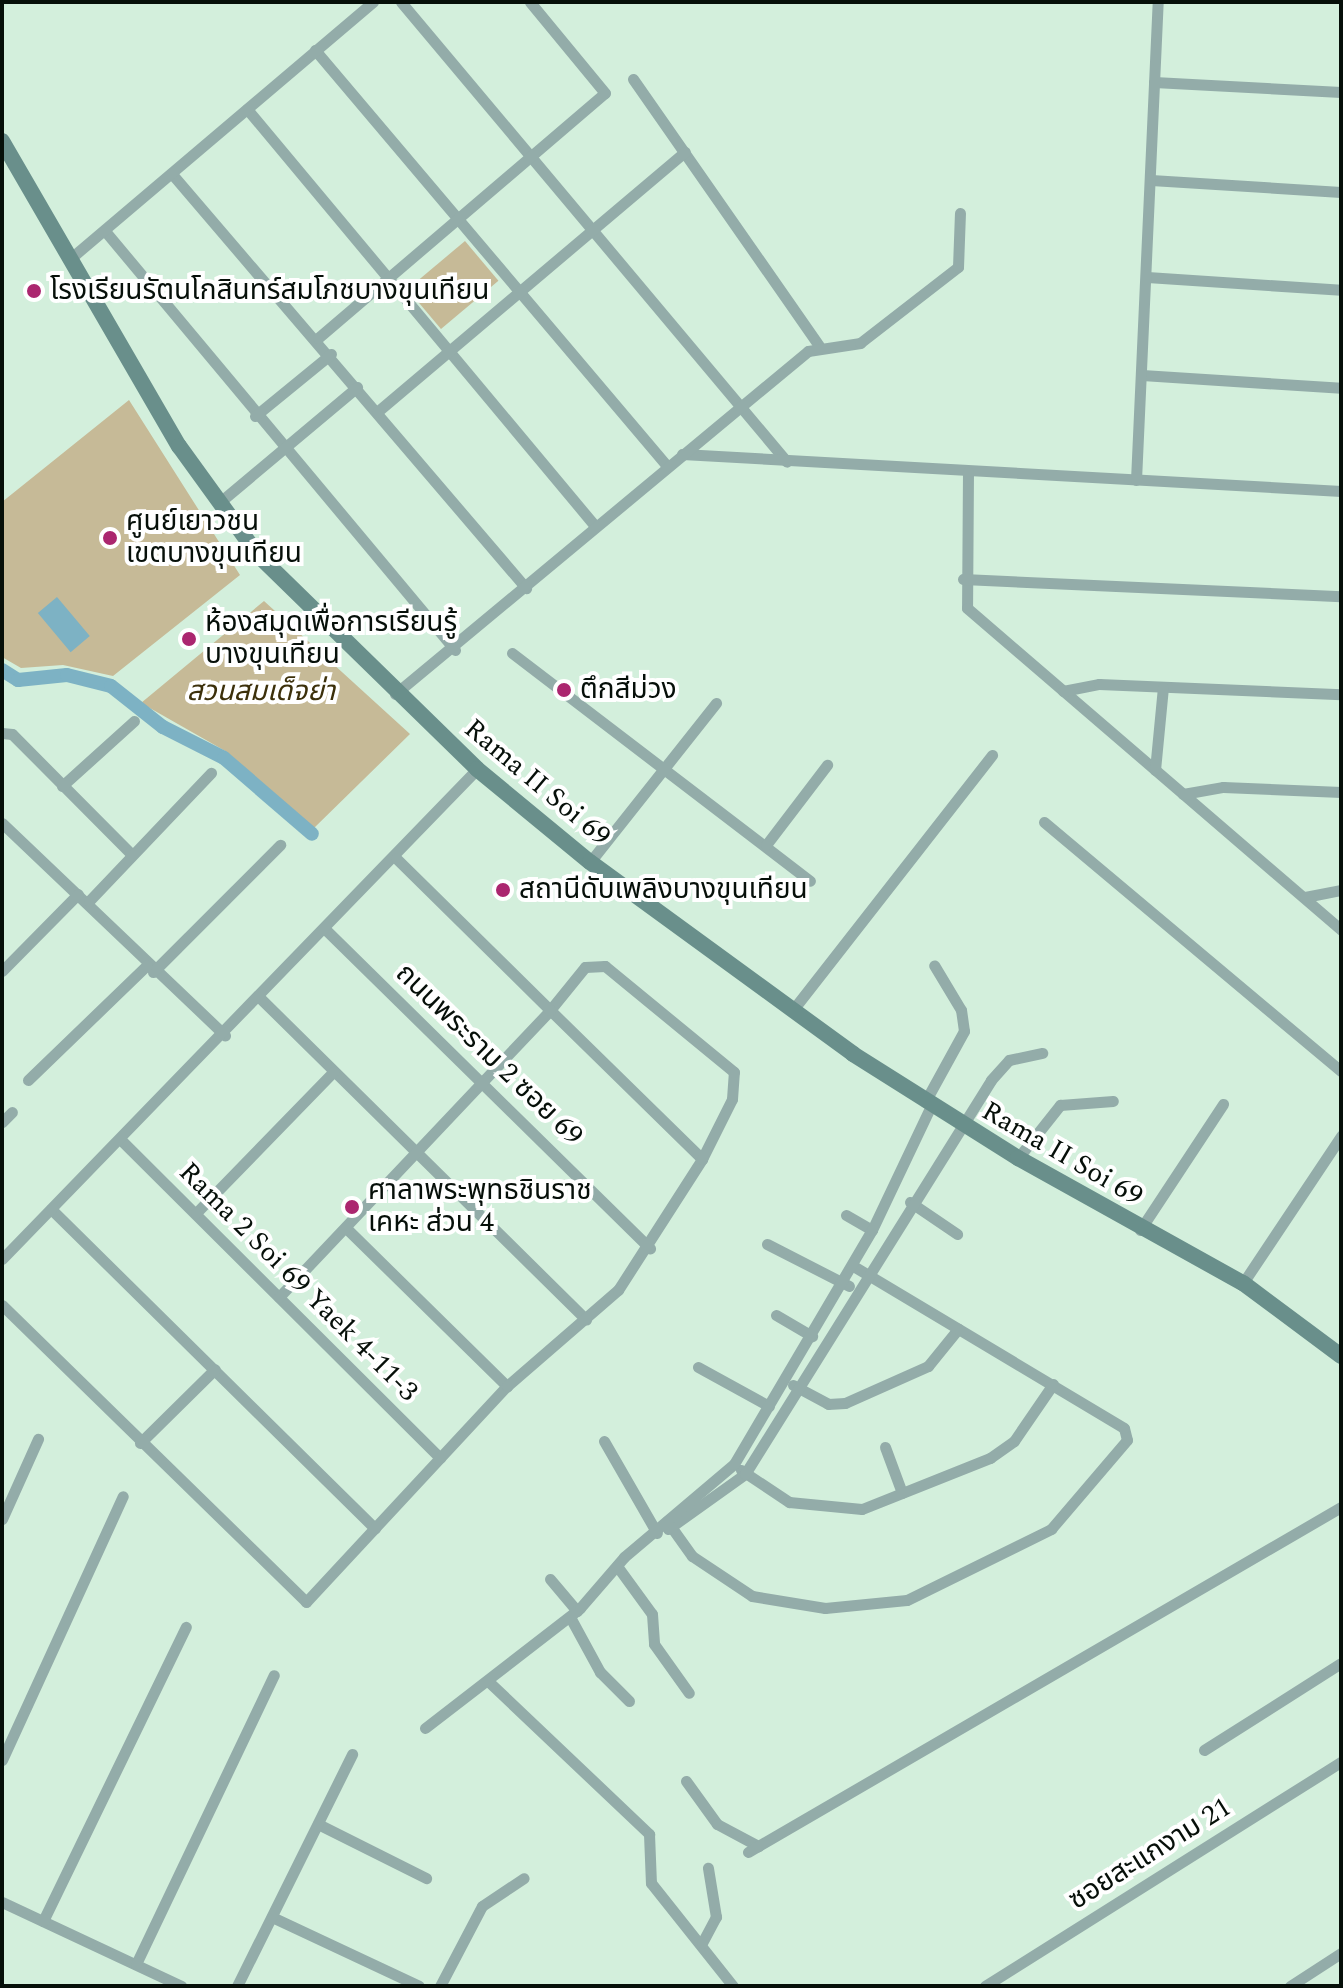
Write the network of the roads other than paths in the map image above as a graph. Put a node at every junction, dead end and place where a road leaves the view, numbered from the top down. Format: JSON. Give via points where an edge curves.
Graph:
{"nodes":[{"id":1,"x":373,"y":2,"type":"edge"},
{"id":2,"x":401,"y":2,"type":"edge"},
{"id":3,"x":1158,"y":2,"type":"edge"},
{"id":4,"x":533,"y":3,"type":"edge"},
{"id":5,"x":315,"y":50,"type":"junction"},
{"id":6,"x":633,"y":79,"type":"dead end"},
{"id":7,"x":1154,"y":82,"type":"junction"},
{"id":8,"x":1341,"y":92,"type":"edge"},
{"id":9,"x":247,"y":109,"type":"junction"},
{"id":10,"x":2,"y":141,"type":"edge"},
{"id":11,"x":685,"y":152,"type":"junction"},
{"id":12,"x":531,"y":154,"type":"junction"},
{"id":13,"x":8,"y":166,"type":"edge"},
{"id":14,"x":172,"y":174,"type":"junction"},
{"id":15,"x":1151,"y":180,"type":"junction"},
{"id":16,"x":1341,"y":192,"type":"edge"},
{"id":17,"x":960,"y":213,"type":"dead end"},
{"id":18,"x":461,"y":221,"type":"junction"},
{"id":19,"x":597,"y":228,"type":"junction"},
{"id":20,"x":105,"y":231,"type":"junction"},
{"id":21,"x":71,"y":258,"type":"junction"},
{"id":22,"x":1147,"y":277,"type":"junction"},
{"id":23,"x":390,"y":279,"type":"junction"},
{"id":24,"x":521,"y":289,"type":"junction"},
{"id":25,"x":1341,"y":290,"type":"edge"},
{"id":26,"x":318,"y":338,"type":"junction"},
{"id":27,"x":819,"y":346,"type":"junction"},
{"id":28,"x":449,"y":349,"type":"junction"},
{"id":29,"x":331,"y":354,"type":"junction"},
{"id":30,"x":1142,"y":375,"type":"junction"},
{"id":31,"x":357,"y":387,"type":"junction"},
{"id":32,"x":1341,"y":388,"type":"edge"},
{"id":33,"x":743,"y":404,"type":"junction"},
{"id":34,"x":377,"y":412,"type":"junction"},
{"id":35,"x":255,"y":416,"type":"junction"},
{"id":36,"x":282,"y":450,"type":"junction"},
{"id":37,"x":682,"y":454,"type":"junction"},
{"id":38,"x":787,"y":462,"type":"junction"},
{"id":39,"x":667,"y":466,"type":"junction"},
{"id":40,"x":968,"y":472,"type":"junction"},
{"id":41,"x":1136,"y":480,"type":"junction"},
{"id":42,"x":1341,"y":491,"type":"edge"},
{"id":43,"x":220,"y":502,"type":"junction"},
{"id":44,"x":595,"y":526,"type":"junction"},
{"id":45,"x":963,"y":579,"type":"junction"},
{"id":46,"x":526,"y":588,"type":"junction"},
{"id":47,"x":1341,"y":596,"type":"edge"},
{"id":48,"x":455,"y":650,"type":"junction"},
{"id":49,"x":512,"y":653,"type":"dead end"},
{"id":50,"x":1163,"y":687,"type":"junction"},
{"id":51,"x":1063,"y":691,"type":"junction"},
{"id":52,"x":395,"y":694,"type":"junction"},
{"id":53,"x":1341,"y":694,"type":"edge"},
{"id":54,"x":716,"y":703,"type":"dead end"},
{"id":55,"x":134,"y":721,"type":"dead end"},
{"id":56,"x":2,"y":733,"type":"edge"},
{"id":57,"x":992,"y":755,"type":"dead end"},
{"id":58,"x":827,"y":765,"type":"dead end"},
{"id":59,"x":666,"y":767,"type":"junction"},
{"id":60,"x":477,"y":769,"type":"junction"},
{"id":61,"x":1155,"y":770,"type":"junction"},
{"id":62,"x":211,"y":773,"type":"dead end"},
{"id":63,"x":62,"y":786,"type":"junction"},
{"id":64,"x":1341,"y":792,"type":"edge"},
{"id":65,"x":1183,"y":794,"type":"junction"},
{"id":66,"x":1044,"y":822,"type":"dead end"},
{"id":67,"x":2,"y":824,"type":"edge"},
{"id":68,"x":280,"y":845,"type":"dead end"},
{"id":69,"x":766,"y":845,"type":"junction"},
{"id":70,"x":131,"y":854,"type":"junction"},
{"id":71,"x":396,"y":858,"type":"junction"},
{"id":72,"x":590,"y":862,"type":"junction"},
{"id":73,"x":810,"y":881,"type":"dead end"},
{"id":74,"x":1341,"y":890,"type":"edge"},
{"id":75,"x":78,"y":894,"type":"junction"},
{"id":76,"x":1305,"y":897,"type":"junction"},
{"id":77,"x":89,"y":901,"type":"junction"},
{"id":78,"x":1341,"y":930,"type":"edge"},
{"id":79,"x":327,"y":931,"type":"junction"},
{"id":80,"x":934,"y":965,"type":"dead end"},
{"id":81,"x":150,"y":968,"type":"junction"},
{"id":82,"x":2,"y":971,"type":"edge"},
{"id":83,"x":260,"y":998,"type":"junction"},
{"id":84,"x":550,"y":1010,"type":"junction"},
{"id":85,"x":792,"y":1011,"type":"junction"},
{"id":86,"x":225,"y":1035,"type":"junction"},
{"id":87,"x":1042,"y":1053,"type":"dead end"},
{"id":88,"x":1341,"y":1071,"type":"edge"},
{"id":89,"x":333,"y":1072,"type":"junction"},
{"id":90,"x":28,"y":1080,"type":"dead end"},
{"id":91,"x":486,"y":1084,"type":"junction"},
{"id":92,"x":1113,"y":1101,"type":"dead end"},
{"id":93,"x":928,"y":1104,"type":"junction"},
{"id":94,"x":1223,"y":1104,"type":"dead end"},
{"id":95,"x":12,"y":1112,"type":"dead end"},
{"id":96,"x":2,"y":1122,"type":"edge"},
{"id":97,"x":961,"y":1125,"type":"junction"},
{"id":98,"x":1341,"y":1136,"type":"edge"},
{"id":99,"x":122,"y":1141,"type":"junction"},
{"id":100,"x":417,"y":1153,"type":"junction"},
{"id":101,"x":1018,"y":1158,"type":"junction"},
{"id":102,"x":702,"y":1159,"type":"junction"},
{"id":103,"x":910,"y":1202,"type":"junction"},
{"id":104,"x":51,"y":1209,"type":"junction"},
{"id":105,"x":196,"y":1213,"type":"junction"},
{"id":106,"x":846,"y":1215,"type":"dead end"},
{"id":107,"x":346,"y":1228,"type":"junction"},
{"id":108,"x":872,"y":1230,"type":"junction"},
{"id":109,"x":1140,"y":1230,"type":"junction"},
{"id":110,"x":957,"y":1234,"type":"dead end"},
{"id":111,"x":767,"y":1244,"type":"dead end"},
{"id":112,"x":650,"y":1248,"type":"junction"},
{"id":113,"x":2,"y":1259,"type":"edge"},
{"id":114,"x":852,"y":1265,"type":"junction"},
{"id":115,"x":865,"y":1273,"type":"junction"},
{"id":116,"x":843,"y":1282,"type":"junction"},
{"id":117,"x":1243,"y":1283,"type":"junction"},
{"id":118,"x":854,"y":1290,"type":"junction"},
{"id":119,"x":279,"y":1297,"type":"junction"},
{"id":120,"x":2,"y":1305,"type":"edge"},
{"id":121,"x":776,"y":1315,"type":"dead end"},
{"id":122,"x":586,"y":1319,"type":"junction"},
{"id":123,"x":958,"y":1329,"type":"junction"},
{"id":124,"x":812,"y":1336,"type":"junction"},
{"id":125,"x":1341,"y":1356,"type":"edge"},
{"id":126,"x":698,"y":1367,"type":"dead end"},
{"id":127,"x":215,"y":1369,"type":"junction"},
{"id":128,"x":785,"y":1381,"type":"junction"},
{"id":129,"x":1053,"y":1384,"type":"junction"},
{"id":130,"x":507,"y":1386,"type":"junction"},
{"id":131,"x":797,"y":1388,"type":"junction"},
{"id":132,"x":769,"y":1406,"type":"junction"},
{"id":133,"x":38,"y":1439,"type":"dead end"},
{"id":134,"x":604,"y":1441,"type":"dead end"},
{"id":135,"x":140,"y":1443,"type":"junction"},
{"id":136,"x":885,"y":1447,"type":"dead end"},
{"id":137,"x":440,"y":1458,"type":"junction"},
{"id":138,"x":734,"y":1464,"type":"junction"},
{"id":139,"x":745,"y":1474,"type":"junction"},
{"id":140,"x":902,"y":1493,"type":"junction"},
{"id":141,"x":123,"y":1496,"type":"dead end"},
{"id":142,"x":1341,"y":1507,"type":"edge"},
{"id":143,"x":2,"y":1519,"type":"edge"},
{"id":144,"x":665,"y":1528,"type":"junction"},
{"id":145,"x":375,"y":1529,"type":"junction"},
{"id":146,"x":617,"y":1566,"type":"junction"},
{"id":147,"x":550,"y":1579,"type":"dead end"},
{"id":148,"x":573,"y":1614,"type":"junction"},
{"id":149,"x":186,"y":1627,"type":"dead end"},
{"id":150,"x":1341,"y":1663,"type":"edge"},
{"id":151,"x":274,"y":1675,"type":"dead end"},
{"id":152,"x":489,"y":1682,"type":"junction"},
{"id":153,"x":689,"y":1693,"type":"dead end"},
{"id":154,"x":629,"y":1701,"type":"dead end"},
{"id":155,"x":425,"y":1728,"type":"dead end"},
{"id":156,"x":1204,"y":1750,"type":"dead end"},
{"id":157,"x":352,"y":1754,"type":"dead end"},
{"id":158,"x":2,"y":1760,"type":"edge"},
{"id":159,"x":1341,"y":1762,"type":"edge"},
{"id":160,"x":686,"y":1781,"type":"dead end"},
{"id":161,"x":318,"y":1824,"type":"junction"},
{"id":162,"x":708,"y":1868,"type":"dead end"},
{"id":163,"x":426,"y":1878,"type":"dead end"},
{"id":164,"x":524,"y":1878,"type":"dead end"},
{"id":165,"x":2,"y":1902,"type":"edge"},
{"id":166,"x":272,"y":1917,"type":"junction"},
{"id":167,"x":43,"y":1921,"type":"junction"},
{"id":168,"x":702,"y":1943,"type":"junction"},
{"id":169,"x":1341,"y":1953,"type":"edge"},
{"id":170,"x":136,"y":1964,"type":"junction"},
{"id":171,"x":181,"y":1986,"type":"edge"},
{"id":172,"x":237,"y":1986,"type":"edge"},
{"id":173,"x":419,"y":1986,"type":"edge"},
{"id":174,"x":440,"y":1986,"type":"edge"},
{"id":175,"x":733,"y":1986,"type":"edge"},
{"id":176,"x":985,"y":1986,"type":"edge"},
{"id":177,"x":1290,"y":1986,"type":"edge"}],
"edges":[{"from":1,"to":5,"type":"street"},
{"from":2,"to":12,"type":"street"},
{"from":3,"to":7,"type":"street"},
{"from":4,"to":12,"type":"street","via":[[605,93]]},
{"from":5,"to":9,"type":"street"},
{"from":5,"to":18,"type":"street"},
{"from":6,"to":11,"type":"street"},
{"from":7,"to":8,"type":"street"},
{"from":7,"to":15,"type":"street"},
{"from":9,"to":14,"type":"street"},
{"from":9,"to":23,"type":"street"},
{"from":10,"to":13,"type":"street","name":"Rama II Soi 69"},
{"from":11,"to":19,"type":"street"},
{"from":11,"to":27,"type":"street"},
{"from":12,"to":18,"type":"street"},
{"from":12,"to":19,"type":"street"},
{"from":13,"to":21,"type":"street","name":"Rama II Soi 69"},
{"from":14,"to":20,"type":"street"},
{"from":14,"to":26,"type":"street"},
{"from":15,"to":16,"type":"street"},
{"from":15,"to":22,"type":"street"},
{"from":17,"to":27,"type":"street","via":[[958,267],[860,343]]},
{"from":18,"to":23,"type":"street"},
{"from":18,"to":24,"type":"street"},
{"from":19,"to":24,"type":"street"},
{"from":19,"to":33,"type":"street"},
{"from":20,"to":21,"type":"street"},
{"from":20,"to":35,"type":"street"},
{"from":21,"to":43,"type":"street","name":"Rama II Soi 69","via":[[179,446]]},
{"from":22,"to":25,"type":"street"},
{"from":22,"to":30,"type":"street"},
{"from":23,"to":26,"type":"street"},
{"from":23,"to":28,"type":"street"},
{"from":24,"to":28,"type":"street"},
{"from":24,"to":39,"type":"street"},
{"from":26,"to":29,"type":"street"},
{"from":27,"to":33,"type":"street"},
{"from":28,"to":34,"type":"street"},
{"from":28,"to":44,"type":"street"},
{"from":29,"to":31,"type":"street"},
{"from":29,"to":35,"type":"street"},
{"from":30,"to":32,"type":"street"},
{"from":30,"to":41,"type":"street"},
{"from":31,"to":34,"type":"street"},
{"from":31,"to":36,"type":"street"},
{"from":33,"to":37,"type":"street"},
{"from":33,"to":38,"type":"street"},
{"from":34,"to":46,"type":"street"},
{"from":35,"to":36,"type":"street"},
{"from":36,"to":43,"type":"street"},
{"from":36,"to":48,"type":"street"},
{"from":37,"to":38,"type":"street"},
{"from":37,"to":39,"type":"street"},
{"from":38,"to":40,"type":"street"},
{"from":39,"to":44,"type":"street"},
{"from":40,"to":41,"type":"street"},
{"from":40,"to":45,"type":"street"},
{"from":41,"to":42,"type":"street"},
{"from":43,"to":52,"type":"street","name":"Rama II Soi 69","via":[[289,588]]},
{"from":44,"to":46,"type":"street"},
{"from":45,"to":47,"type":"street"},
{"from":45,"to":51,"type":"street","via":[[974,616]]},
{"from":46,"to":48,"type":"street"},
{"from":48,"to":52,"type":"street"},
{"from":49,"to":59,"type":"street"},
{"from":50,"to":51,"type":"street","via":[[1099,684]]},
{"from":50,"to":53,"type":"street"},
{"from":50,"to":61,"type":"street"},
{"from":51,"to":61,"type":"street"},
{"from":52,"to":60,"type":"street","name":"Rama II Soi 69"},
{"from":54,"to":59,"type":"street"},
{"from":55,"to":63,"type":"street"},
{"from":56,"to":63,"type":"street","via":[[9,731]]},
{"from":57,"to":85,"type":"street"},
{"from":58,"to":69,"type":"street"},
{"from":59,"to":69,"type":"street"},
{"from":59,"to":72,"type":"street"},
{"from":60,"to":71,"type":"street"},
{"from":60,"to":72,"type":"street","name":"Rama II Soi 69"},
{"from":61,"to":65,"type":"street"},
{"from":62,"to":70,"type":"street"},
{"from":63,"to":70,"type":"street"},
{"from":64,"to":65,"type":"street","via":[[1223,787]]},
{"from":65,"to":76,"type":"street"},
{"from":66,"to":88,"type":"street"},
{"from":67,"to":75,"type":"street"},
{"from":68,"to":81,"type":"street"},
{"from":69,"to":73,"type":"street"},
{"from":70,"to":77,"type":"street"},
{"from":71,"to":79,"type":"street"},
{"from":71,"to":84,"type":"street"},
{"from":72,"to":85,"type":"street","name":"Rama II Soi 69"},
{"from":74,"to":76,"type":"street"},
{"from":75,"to":77,"type":"street"},
{"from":75,"to":82,"type":"street"},
{"from":76,"to":78,"type":"street"},
{"from":77,"to":81,"type":"street"},
{"from":79,"to":83,"type":"street"},
{"from":79,"to":91,"type":"street","name":"ถนนพระราม 2 ซอย 69"},
{"from":80,"to":93,"type":"street","via":[[961,1010],[964,1031]]},
{"from":81,"to":86,"type":"street"},
{"from":81,"to":90,"type":"street"},
{"from":83,"to":86,"type":"street"},
{"from":83,"to":89,"type":"street"},
{"from":84,"to":91,"type":"street"},
{"from":84,"to":102,"type":"street"},
{"from":84,"to":102,"type":"street","via":[[585,967],[605,966],[724,1062],[734,1072],[732,1099]]},
{"from":85,"to":93,"type":"street","name":"Rama II Soi 69"},
{"from":86,"to":99,"type":"street"},
{"from":87,"to":97,"type":"street","via":[[999,1068]]},
{"from":89,"to":100,"type":"street"},
{"from":89,"to":105,"type":"street"},
{"from":91,"to":100,"type":"street"},
{"from":91,"to":112,"type":"street","name":"ถนนพระราม 2 ซอย 69"},
{"from":92,"to":101,"type":"street","via":[[1060,1105]]},
{"from":93,"to":97,"type":"street","name":"Rama II Soi 69"},
{"from":93,"to":108,"type":"street"},
{"from":94,"to":109,"type":"street"},
{"from":95,"to":96,"type":"street"},
{"from":97,"to":101,"type":"street","name":"Rama II Soi 69"},
{"from":97,"to":103,"type":"street"},
{"from":98,"to":117,"type":"street"},
{"from":99,"to":104,"type":"street"},
{"from":99,"to":105,"type":"street","name":"Rama 2 Soi 69 Yaek 4-11-3"},
{"from":100,"to":107,"type":"street"},
{"from":100,"to":122,"type":"street"},
{"from":101,"to":109,"type":"street","name":"Rama II Soi 69"},
{"from":102,"to":112,"type":"street"},
{"from":103,"to":110,"type":"street"},
{"from":103,"to":115,"type":"street"},
{"from":104,"to":113,"type":"street"},
{"from":104,"to":127,"type":"street"},
{"from":105,"to":119,"type":"street","name":"Rama 2 Soi 69 Yaek 4-11-3"},
{"from":106,"to":108,"type":"street"},
{"from":107,"to":119,"type":"street"},
{"from":107,"to":130,"type":"street"},
{"from":108,"to":114,"type":"street"},
{"from":109,"to":117,"type":"street","name":"Rama II Soi 69"},
{"from":111,"to":116,"type":"street"},
{"from":112,"to":122,"type":"street"},
{"from":114,"to":115,"type":"street"},
{"from":114,"to":116,"type":"street"},
{"from":115,"to":118,"type":"street"},
{"from":115,"to":123,"type":"street"},
{"from":116,"to":118,"type":"street"},
{"from":116,"to":124,"type":"street"},
{"from":117,"to":125,"type":"street","name":"Rama II Soi 69"},
{"from":118,"to":131,"type":"street"},
{"from":119,"to":137,"type":"street","name":"Rama 2 Soi 69 Yaek 4-11-3"},
{"from":120,"to":135,"type":"street"},
{"from":121,"to":124,"type":"street"},
{"from":122,"to":130,"type":"street"},
{"from":123,"to":129,"type":"street"},
{"from":123,"to":131,"type":"street","via":[[934,1362],[845,1403],[828,1404]]},
{"from":124,"to":128,"type":"street"},
{"from":126,"to":132,"type":"street"},
{"from":127,"to":135,"type":"street"},
{"from":127,"to":145,"type":"street"},
{"from":128,"to":131,"type":"street"},
{"from":128,"to":132,"type":"street"},
{"from":129,"to":140,"type":"street","via":[[1014,1441]]},
{"from":129,"to":144,"type":"street","via":[[1124,1428],[1127,1440],[1051,1529],[929,1593],[825,1608],[752,1596],[692,1556]]},
{"from":130,"to":137,"type":"street"},
{"from":131,"to":139,"type":"street"},
{"from":132,"to":138,"type":"street"},
{"from":133,"to":143,"type":"street"},
{"from":134,"to":144,"type":"street"},
{"from":135,"to":145,"type":"street","via":[[297,1599],[316,1595]]},
{"from":136,"to":140,"type":"street"},
{"from":137,"to":145,"type":"street"},
{"from":138,"to":139,"type":"street"},
{"from":138,"to":144,"type":"street"},
{"from":139,"to":140,"type":"street","via":[[789,1502],[834,1512]]},
{"from":139,"to":144,"type":"street"},
{"from":141,"to":158,"type":"street"},
{"from":142,"to":160,"type":"street","via":[[753,1849],[717,1824]]},
{"from":144,"to":146,"type":"street"},
{"from":146,"to":148,"type":"street"},
{"from":146,"to":153,"type":"street","via":[[652,1614],[654,1644]]},
{"from":147,"to":148,"type":"street"},
{"from":148,"to":152,"type":"street"},
{"from":148,"to":154,"type":"street","via":[[600,1672]]},
{"from":149,"to":167,"type":"street"},
{"from":150,"to":156,"type":"street"},
{"from":151,"to":170,"type":"street"},
{"from":152,"to":155,"type":"street"},
{"from":152,"to":168,"type":"street","via":[[649,1834],[651,1883]]},
{"from":157,"to":161,"type":"street"},
{"from":159,"to":176,"type":"street","name":"ซอยสะแกงาม 21"},
{"from":161,"to":163,"type":"street"},
{"from":161,"to":166,"type":"street"},
{"from":162,"to":168,"type":"street","via":[[716,1917]]},
{"from":164,"to":174,"type":"street","via":[[482,1906]]},
{"from":165,"to":167,"type":"street"},
{"from":166,"to":172,"type":"street"},
{"from":166,"to":173,"type":"street"},
{"from":167,"to":170,"type":"street"},
{"from":168,"to":175,"type":"street"},
{"from":169,"to":177,"type":"street"},
{"from":170,"to":171,"type":"street"}]}
